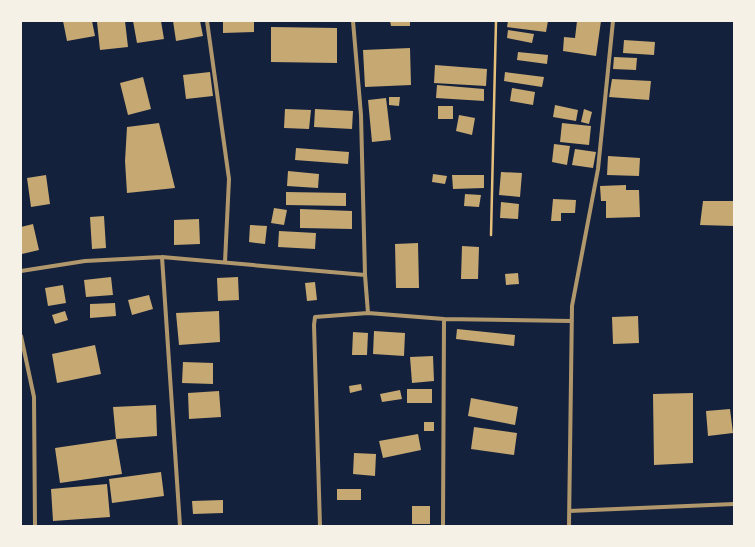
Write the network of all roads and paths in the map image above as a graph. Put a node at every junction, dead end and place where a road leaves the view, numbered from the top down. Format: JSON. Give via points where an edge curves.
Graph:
{"nodes":[{"id":1,"x":207,"y":21,"type":"edge"},
{"id":2,"x":353,"y":21,"type":"edge"},
{"id":3,"x":496,"y":21,"type":"edge"},
{"id":4,"x":613,"y":21,"type":"edge"},
{"id":5,"x":491,"y":235,"type":"dead end"},
{"id":6,"x":162,"y":257,"type":"junction"},
{"id":7,"x":226,"y":262,"type":"junction"},
{"id":8,"x":21,"y":271,"type":"edge"},
{"id":9,"x":365,"y":275,"type":"junction"},
{"id":10,"x":368,"y":312,"type":"junction"},
{"id":11,"x":444,"y":319,"type":"junction"},
{"id":12,"x":572,"y":321,"type":"junction"},
{"id":13,"x":21,"y":336,"type":"edge"},
{"id":14,"x":734,"y":504,"type":"edge"},
{"id":15,"x":569,"y":510,"type":"junction"},
{"id":16,"x":35,"y":526,"type":"edge"},
{"id":17,"x":180,"y":526,"type":"edge"},
{"id":18,"x":320,"y":526,"type":"edge"},
{"id":19,"x":443,"y":526,"type":"edge"},
{"id":20,"x":569,"y":526,"type":"edge"}],
"edges":[{"from":1,"to":7,"type":"street","via":[[229,179]]},
{"from":2,"to":9,"type":"street","via":[[361,115]]},
{"from":3,"to":5,"type":"path"},
{"from":4,"to":12,"type":"street","via":[[598,170],[572,306]]},
{"from":6,"to":7,"type":"street"},
{"from":6,"to":8,"type":"street","via":[[85,261]]},
{"from":6,"to":17,"type":"street"},
{"from":7,"to":9,"type":"street"},
{"from":9,"to":10,"type":"street"},
{"from":10,"to":11,"type":"street"},
{"from":10,"to":18,"type":"street","via":[[315,317]]},
{"from":11,"to":12,"type":"street"},
{"from":11,"to":19,"type":"street"},
{"from":12,"to":15,"type":"street"},
{"from":13,"to":16,"type":"street","via":[[34,397]]},
{"from":14,"to":15,"type":"street"},
{"from":15,"to":20,"type":"street"}]}
